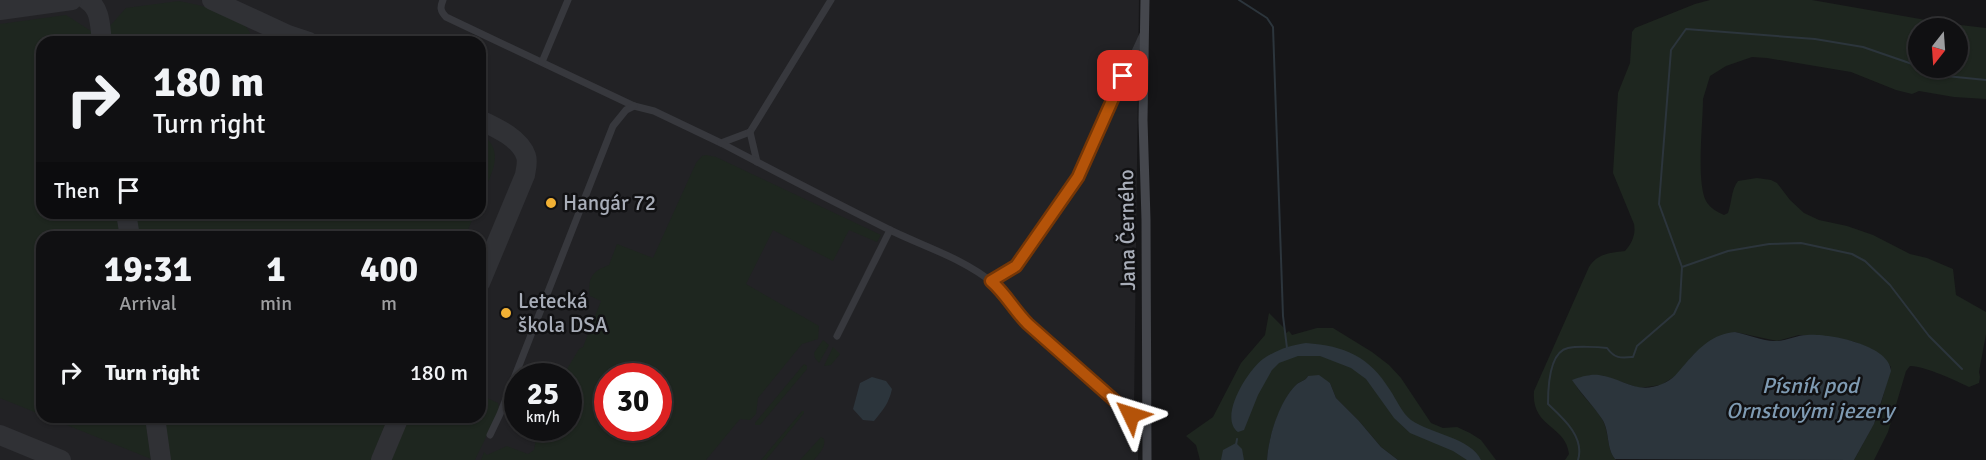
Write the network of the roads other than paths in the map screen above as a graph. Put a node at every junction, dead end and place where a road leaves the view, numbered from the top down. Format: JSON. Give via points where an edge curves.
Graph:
{"nodes":[{"id":1,"x":443,"y":0,"type":"edge"},
{"id":2,"x":567,"y":0,"type":"edge"},
{"id":3,"x":831,"y":0,"type":"edge"},
{"id":4,"x":1145,"y":0,"type":"edge"},
{"id":5,"x":1145,"y":30,"type":"junction"},
{"id":6,"x":542,"y":62,"type":"junction"},
{"id":7,"x":634,"y":106,"type":"junction"},
{"id":8,"x":750,"y":132,"type":"junction"},
{"id":9,"x":721,"y":143,"type":"junction"},
{"id":10,"x":757,"y":162,"type":"junction"},
{"id":11,"x":890,"y":230,"type":"junction"},
{"id":12,"x":991,"y":281,"type":"junction"},
{"id":13,"x":837,"y":336,"type":"dead end"},
{"id":14,"x":1147,"y":423,"type":"junction"},
{"id":15,"x":490,"y":435,"type":"dead end"},
{"id":16,"x":1147,"y":460,"type":"edge"}],
"edges":[{"from":1,"to":6,"type":"street","via":[[442,13],[446,17]]},
{"from":2,"to":6,"type":"street"},
{"from":3,"to":8,"type":"street"},
{"from":4,"to":5,"type":"street","name":"Jana Černého"},
{"from":5,"to":12,"type":"street","via":[[1078,177],[1016,266]]},
{"from":5,"to":14,"type":"street","name":"Jana Černého"},
{"from":6,"to":7,"type":"street"},
{"from":7,"to":9,"type":"street","via":[[654,111]]},
{"from":7,"to":15,"type":"street","via":[[613,126]]},
{"from":8,"to":9,"type":"street"},
{"from":8,"to":10,"type":"street"},
{"from":9,"to":10,"type":"street"},
{"from":10,"to":11,"type":"street"},
{"from":11,"to":12,"type":"street","via":[[942,252]]},
{"from":11,"to":13,"type":"street"},
{"from":12,"to":14,"type":"street","via":[[1028,324],[1131,415]]},
{"from":14,"to":16,"type":"street","name":"Jana Černého"}]}
